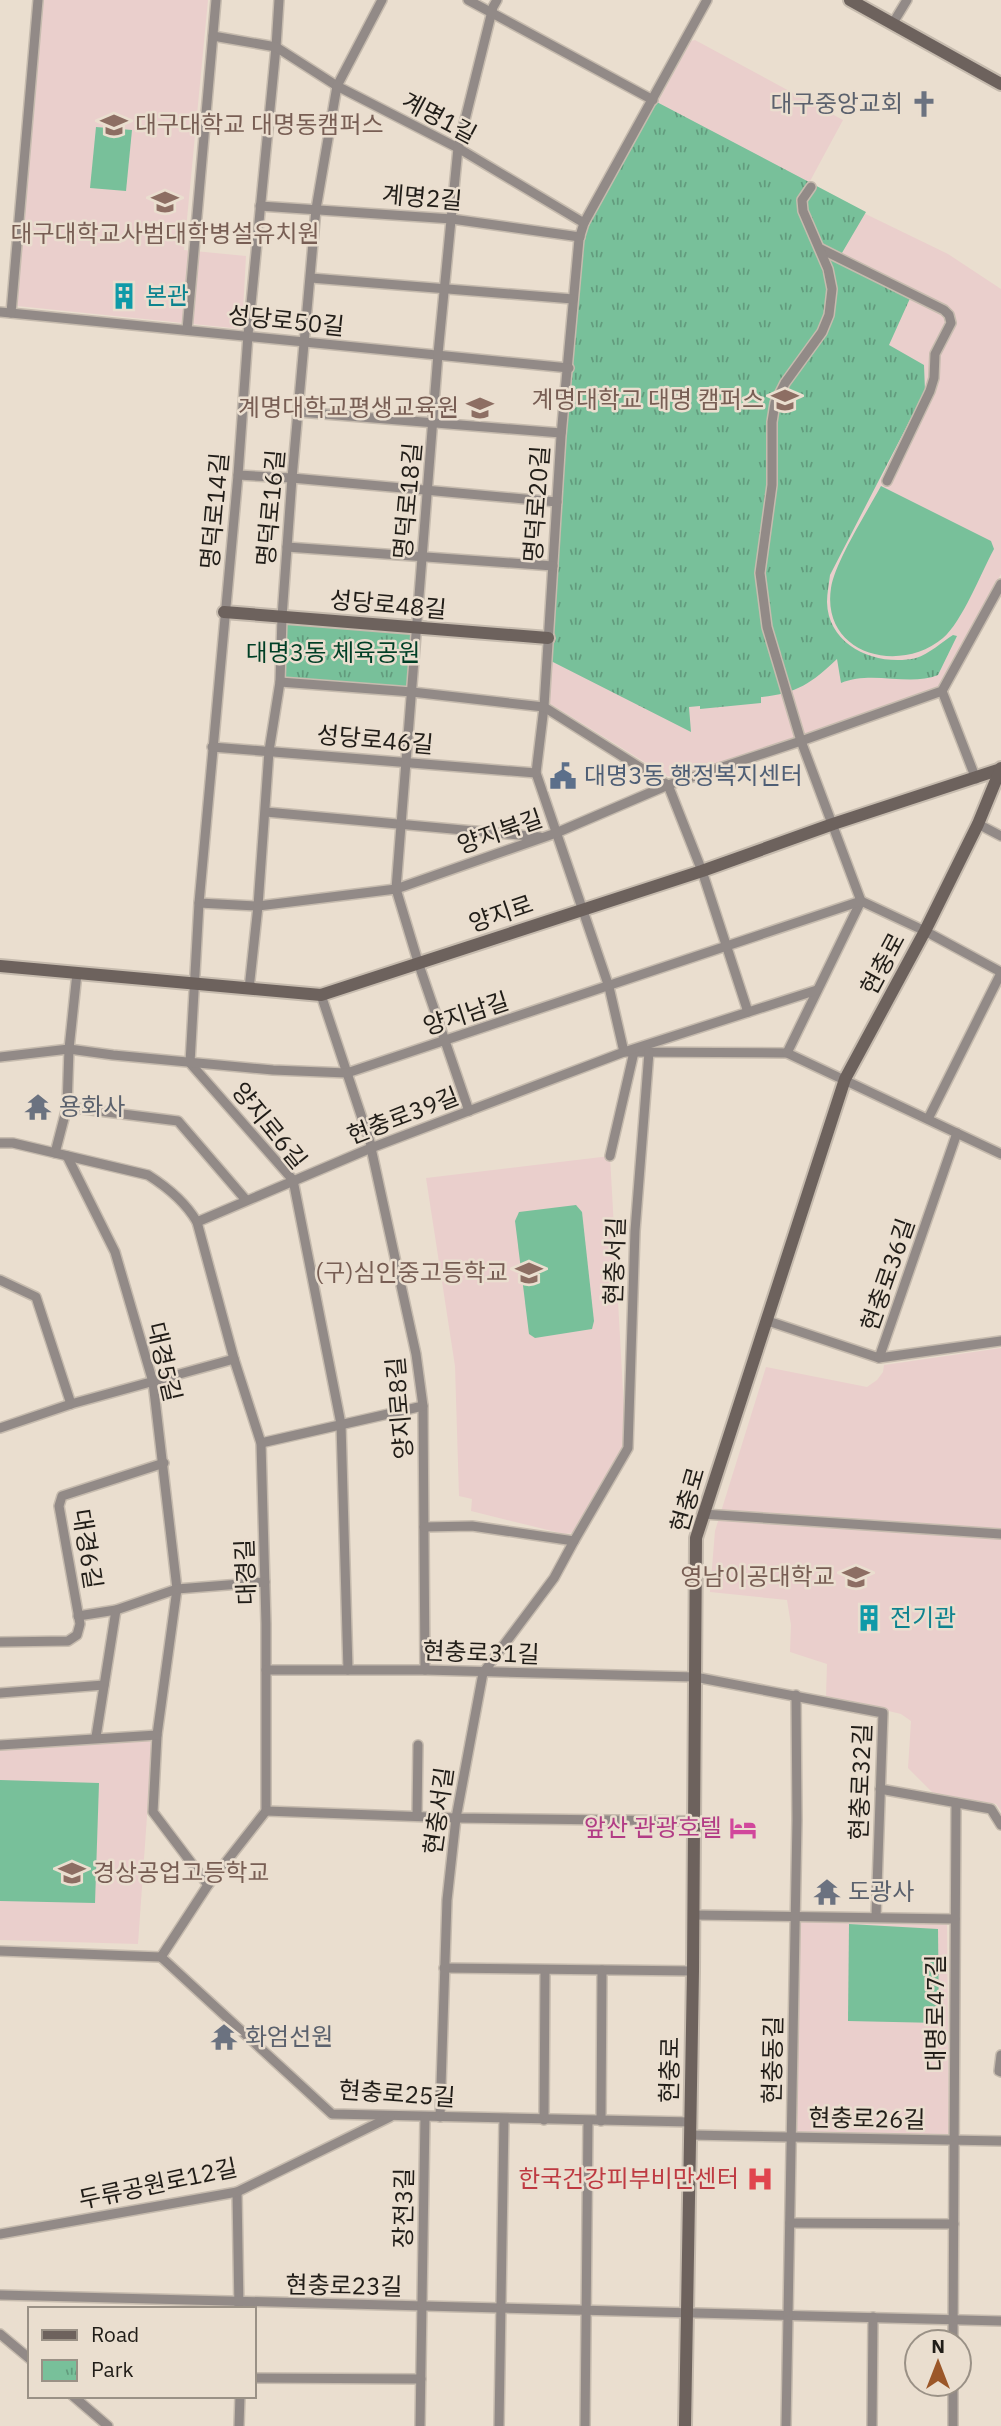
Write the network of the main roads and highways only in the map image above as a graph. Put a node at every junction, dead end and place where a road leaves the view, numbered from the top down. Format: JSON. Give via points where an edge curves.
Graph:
{"nodes":[{"id":1,"x":850,"y":0,"type":"edge"},
{"id":2,"x":1001,"y":84,"type":"edge"},
{"id":3,"x":224,"y":612,"type":"road end"},
{"id":4,"x":548,"y":638,"type":"road end"},
{"id":5,"x":1001,"y":769,"type":"edge"},
{"id":6,"x":0,"y":966,"type":"edge"},
{"id":7,"x":685,"y":2426,"type":"edge"}],
"edges":[{"from":1,"to":2,"type":"main road"},
{"from":3,"to":4,"type":"main road","name":"성당로48길"},
{"from":5,"to":6,"type":"main road","name":"양지로","via":[[321,995]]},
{"from":5,"to":7,"type":"main road","name":"현충로","via":[[925,931],[845,1081],[696,1538]]}]}
